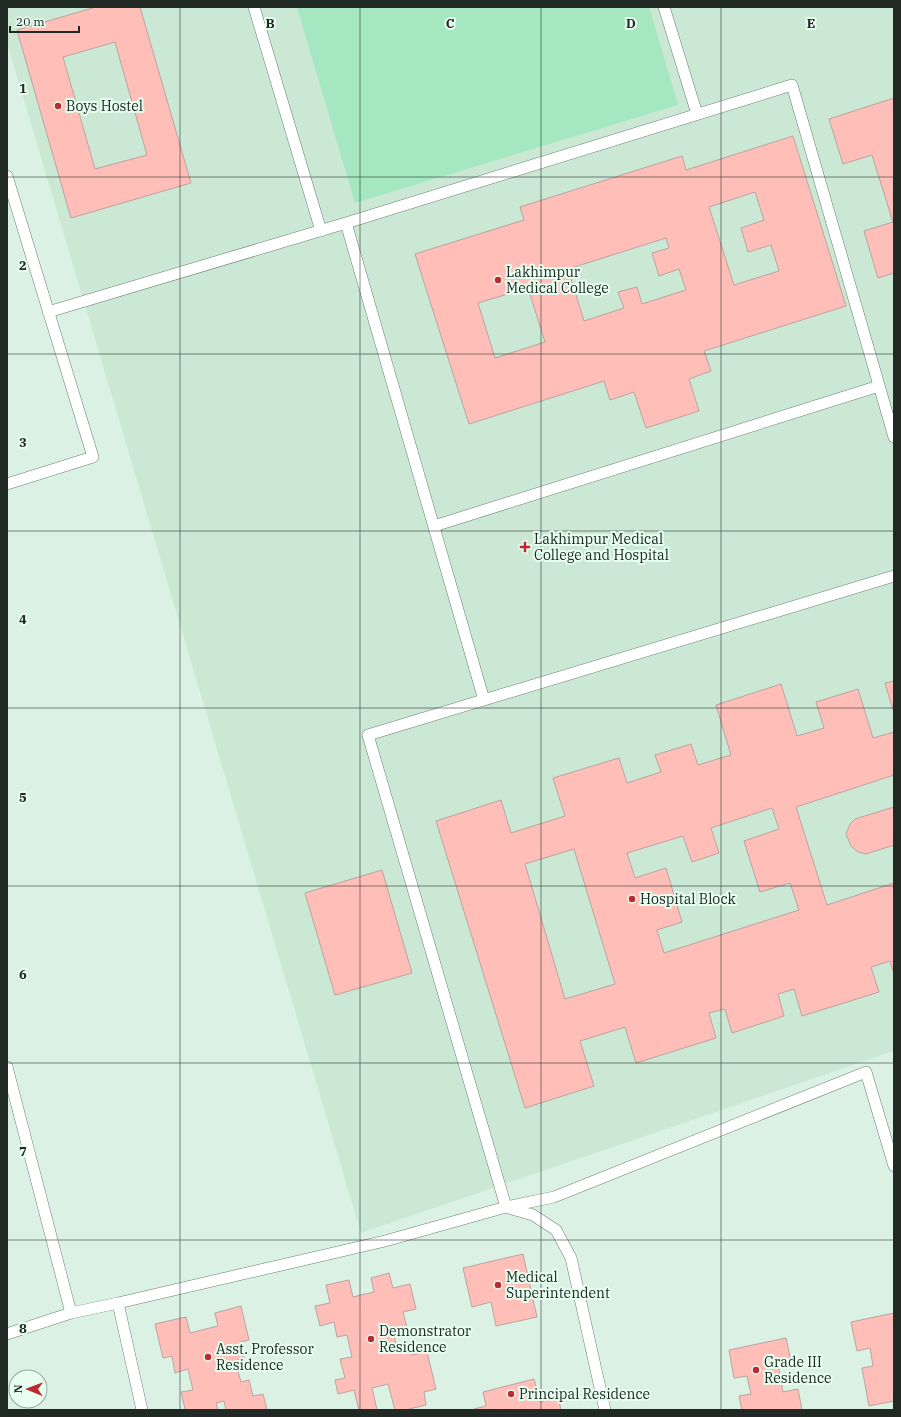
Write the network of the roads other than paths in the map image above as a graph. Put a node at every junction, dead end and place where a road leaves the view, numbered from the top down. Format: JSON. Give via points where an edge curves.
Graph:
{"nodes":[{"id":1,"x":254,"y":7,"type":"edge"},
{"id":2,"x":664,"y":7,"type":"edge"},
{"id":3,"x":698,"y":114,"type":"junction"},
{"id":4,"x":7,"y":176,"type":"edge"},
{"id":5,"x":346,"y":223,"type":"junction"},
{"id":6,"x":321,"y":231,"type":"junction"},
{"id":7,"x":48,"y":312,"type":"junction"},
{"id":8,"x":879,"y":386,"type":"junction"},
{"id":9,"x":894,"y":437,"type":"edge"},
{"id":10,"x":7,"y":484,"type":"edge"},
{"id":11,"x":434,"y":526,"type":"junction"},
{"id":12,"x":894,"y":576,"type":"edge"},
{"id":13,"x":484,"y":700,"type":"junction"},
{"id":14,"x":7,"y":1067,"type":"edge"},
{"id":15,"x":894,"y":1166,"type":"edge"},
{"id":16,"x":506,"y":1207,"type":"junction"},
{"id":17,"x":118,"y":1303,"type":"junction"},
{"id":18,"x":71,"y":1314,"type":"junction"},
{"id":19,"x":7,"y":1334,"type":"edge"},
{"id":20,"x":142,"y":1410,"type":"edge"},
{"id":21,"x":605,"y":1410,"type":"edge"}],
"edges":[{"from":1,"to":6,"type":"lane"},
{"from":2,"to":3,"type":"lane"},
{"from":3,"to":5,"type":"lane"},
{"from":3,"to":8,"type":"lane","via":[[792,85]]},
{"from":4,"to":7,"type":"lane"},
{"from":5,"to":6,"type":"lane"},
{"from":5,"to":11,"type":"lane"},
{"from":6,"to":7,"type":"lane"},
{"from":7,"to":10,"type":"lane","via":[[93,457]]},
{"from":8,"to":9,"type":"lane"},
{"from":8,"to":11,"type":"lane"},
{"from":11,"to":13,"type":"lane"},
{"from":12,"to":13,"type":"lane"},
{"from":13,"to":16,"type":"lane","via":[[368,735]]},
{"from":14,"to":18,"type":"lane"},
{"from":15,"to":16,"type":"lane","via":[[866,1072],[554,1197]]},
{"from":16,"to":17,"type":"lane","via":[[385,1241]]},
{"from":16,"to":21,"type":"lane","via":[[532,1215],[556,1230],[570,1258]]},
{"from":17,"to":18,"type":"lane"},
{"from":17,"to":20,"type":"lane"},
{"from":18,"to":19,"type":"lane"}]}
